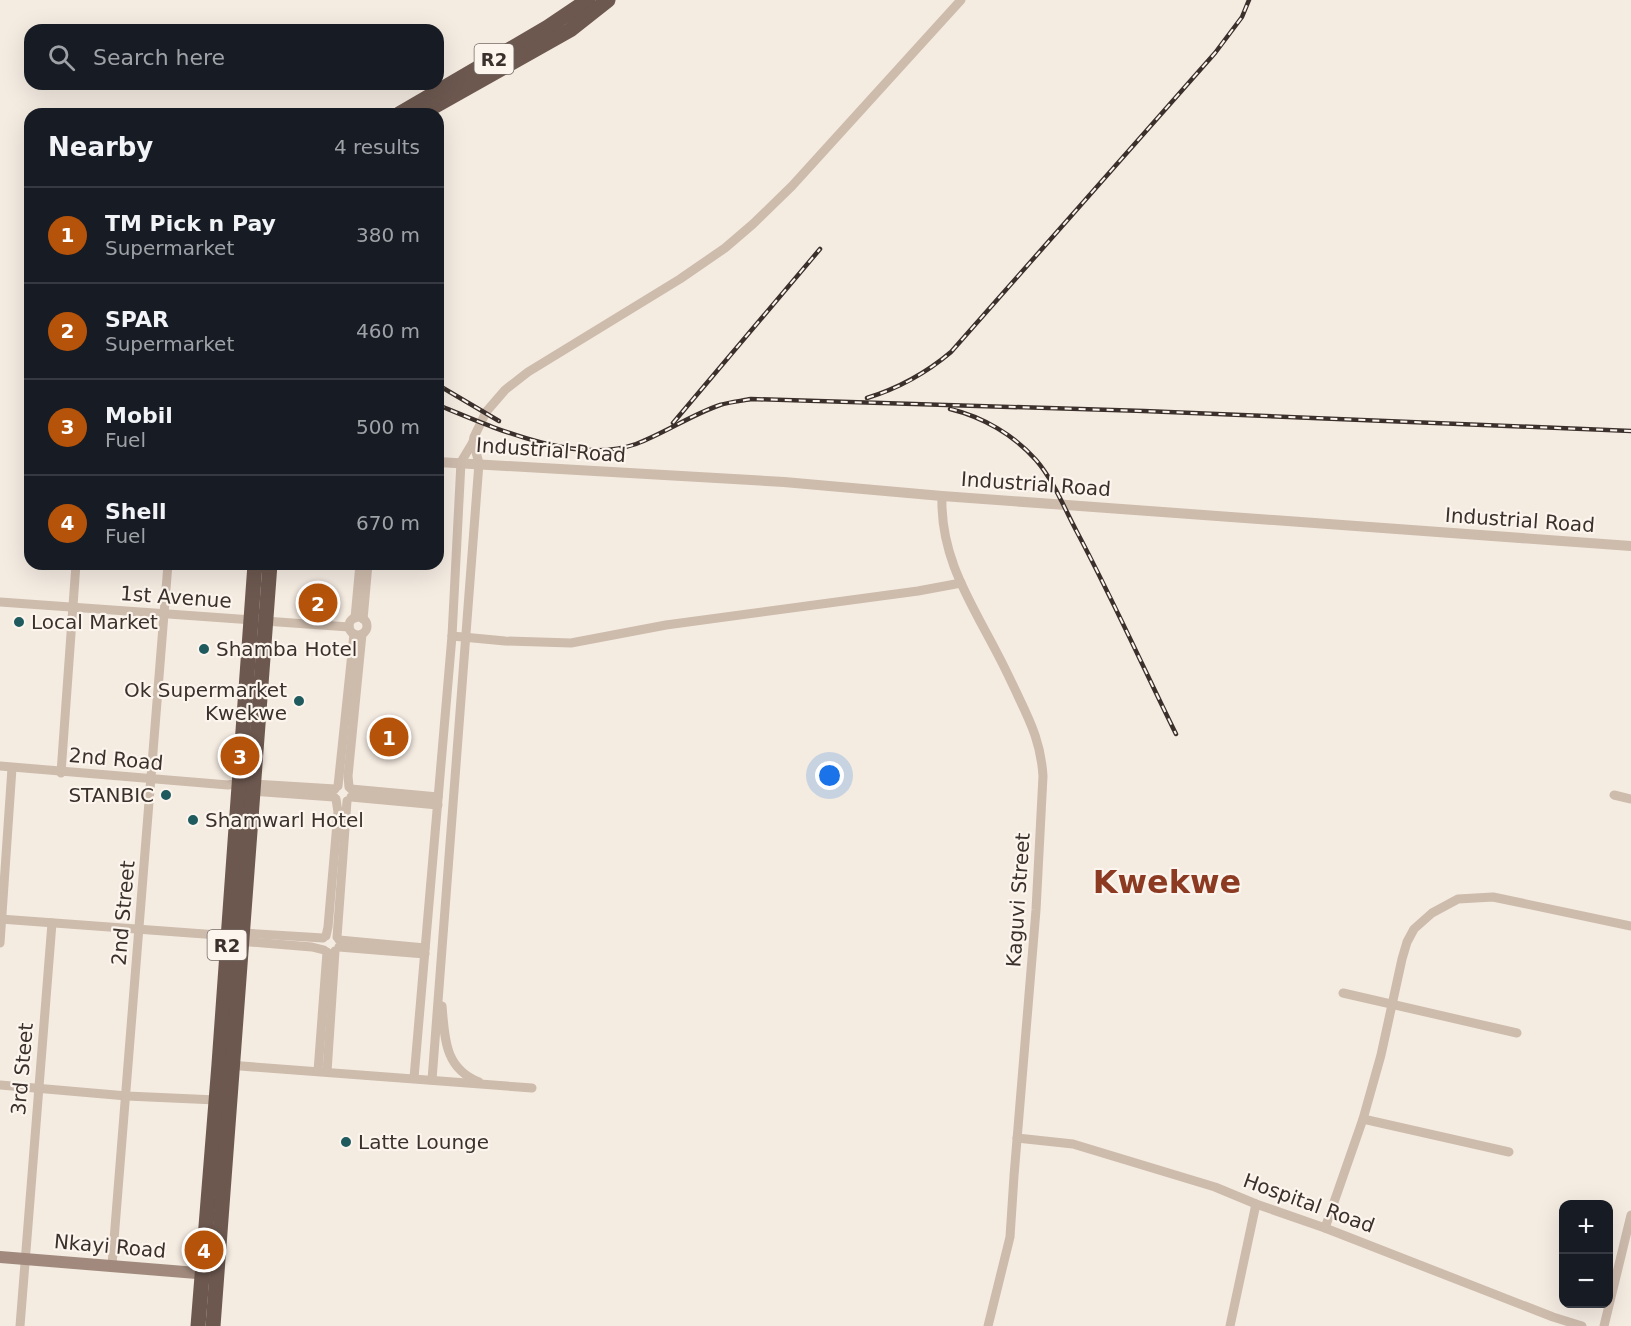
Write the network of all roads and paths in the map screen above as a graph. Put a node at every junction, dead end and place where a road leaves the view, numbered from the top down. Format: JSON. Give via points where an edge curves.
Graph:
{"nodes":[{"id":1,"x":588,"y":0,"type":"edge"},
{"id":2,"x":608,"y":0,"type":"edge"},
{"id":3,"x":961,"y":0,"type":"edge"},
{"id":4,"x":444,"y":88,"type":"edge"},
{"id":5,"x":440,"y":90,"type":"edge"},
{"id":6,"x":409,"y":108,"type":"edge"},
{"id":7,"x":433,"y":108,"type":"edge"},
{"id":8,"x":473,"y":442,"type":"junction"},
{"id":9,"x":444,"y":462,"type":"edge"},
{"id":10,"x":461,"y":462,"type":"junction"},
{"id":11,"x":479,"y":463,"type":"junction"},
{"id":12,"x":942,"y":496,"type":"junction"},
{"id":13,"x":1631,"y":546,"type":"edge"},
{"id":14,"x":76,"y":570,"type":"edge"},
{"id":15,"x":168,"y":570,"type":"edge"},
{"id":16,"x":255,"y":570,"type":"edge"},
{"id":17,"x":269,"y":570,"type":"edge"},
{"id":18,"x":360,"y":570,"type":"edge"},
{"id":19,"x":367,"y":570,"type":"edge"},
{"id":20,"x":961,"y":583,"type":"junction"},
{"id":21,"x":0,"y":602,"type":"edge"},
{"id":22,"x":73,"y":608,"type":"junction"},
{"id":23,"x":165,"y":613,"type":"junction"},
{"id":24,"x":359,"y":619,"type":"junction"},
{"id":25,"x":259,"y":621,"type":"junction"},
{"id":26,"x":355,"y":632,"type":"junction"},
{"id":27,"x":452,"y":636,"type":"junction"},
{"id":28,"x":467,"y":638,"type":"junction"},
{"id":29,"x":443,"y":735,"type":"junction"},
{"id":30,"x":459,"y":737,"type":"junction"},
{"id":31,"x":0,"y":766,"type":"edge"},
{"id":32,"x":12,"y":768,"type":"junction"},
{"id":33,"x":61,"y":772,"type":"junction"},
{"id":34,"x":152,"y":780,"type":"junction"},
{"id":35,"x":243,"y":787,"type":"junction"},
{"id":36,"x":336,"y":793,"type":"junction"},
{"id":37,"x":350,"y":793,"type":"junction"},
{"id":38,"x":1614,"y":795,"type":"dead end"},
{"id":39,"x":1631,"y":798,"type":"edge"},
{"id":40,"x":438,"y":801,"type":"junction"},
{"id":41,"x":1,"y":919,"type":"edge"},
{"id":42,"x":52,"y":923,"type":"junction"},
{"id":43,"x":1631,"y":926,"type":"edge"},
{"id":44,"x":140,"y":931,"type":"junction"},
{"id":45,"x":232,"y":936,"type":"junction"},
{"id":46,"x":325,"y":937,"type":"junction"},
{"id":47,"x":0,"y":943,"type":"edge"},
{"id":48,"x":334,"y":946,"type":"junction"},
{"id":49,"x":425,"y":951,"type":"junction"},
{"id":50,"x":439,"y":985,"type":"junction"},
{"id":51,"x":1343,"y":993,"type":"dead end"},
{"id":52,"x":1392,"y":1005,"type":"junction"},
{"id":53,"x":1517,"y":1033,"type":"dead end"},
{"id":54,"x":226,"y":1065,"type":"junction"},
{"id":55,"x":322,"y":1071,"type":"junction"},
{"id":56,"x":414,"y":1078,"type":"junction"},
{"id":57,"x":432,"y":1080,"type":"junction"},
{"id":58,"x":484,"y":1084,"type":"junction"},
{"id":59,"x":0,"y":1085,"type":"edge"},
{"id":60,"x":532,"y":1088,"type":"dead end"},
{"id":61,"x":39,"y":1089,"type":"junction"},
{"id":62,"x":127,"y":1096,"type":"junction"},
{"id":63,"x":216,"y":1100,"type":"junction"},
{"id":64,"x":1364,"y":1119,"type":"junction"},
{"id":65,"x":1017,"y":1138,"type":"junction"},
{"id":66,"x":1509,"y":1152,"type":"dead end"},
{"id":67,"x":215,"y":1202,"type":"junction"},
{"id":68,"x":1256,"y":1204,"type":"junction"},
{"id":69,"x":1631,"y":1215,"type":"edge"},
{"id":70,"x":1325,"y":1228,"type":"junction"},
{"id":71,"x":0,"y":1257,"type":"edge"},
{"id":72,"x":24,"y":1258,"type":"junction"},
{"id":73,"x":112,"y":1265,"type":"junction"},
{"id":74,"x":209,"y":1274,"type":"junction"},
{"id":75,"x":1552,"y":1321,"type":"edge"},
{"id":76,"x":20,"y":1326,"type":"edge"},
{"id":77,"x":198,"y":1326,"type":"edge"},
{"id":78,"x":213,"y":1326,"type":"edge"},
{"id":79,"x":988,"y":1326,"type":"edge"},
{"id":80,"x":1230,"y":1326,"type":"edge"},
{"id":81,"x":1582,"y":1326,"type":"edge"},
{"id":82,"x":1604,"y":1326,"type":"edge"}],
"edges":[{"from":1,"to":4,"type":"highway","number":"R2"},
{"from":2,"to":7,"type":"highway","number":"R2","via":[[541,48]]},
{"from":3,"to":8,"type":"street","via":[[753,224],[700,266],[528,372],[486,412]]},
{"from":5,"to":6,"type":"highway","number":"R2"},
{"from":8,"to":10,"type":"street"},
{"from":8,"to":11,"type":"street"},
{"from":9,"to":10,"type":"street","name":"Industrial Road"},
{"from":10,"to":11,"type":"street","name":"Industrial Road"},
{"from":10,"to":27,"type":"street"},
{"from":11,"to":12,"type":"street","name":"Industrial Road"},
{"from":11,"to":28,"type":"street"},
{"from":12,"to":13,"type":"street","name":"Industrial Road"},
{"from":12,"to":20,"type":"street","name":"Kaguvi Street","via":[[945,538]]},
{"from":14,"to":22,"type":"street"},
{"from":15,"to":23,"type":"street","name":"2nd Street"},
{"from":16,"to":25,"type":"highway","number":"R2"},
{"from":17,"to":25,"type":"highway","number":"R2"},
{"from":18,"to":24,"type":"street"},
{"from":19,"to":24,"type":"street"},
{"from":20,"to":28,"type":"street","via":[[666,625],[571,643]]},
{"from":20,"to":65,"type":"street","name":"Kaguvi Street","via":[[1037,737],[1042,758],[1036,910]]},
{"from":21,"to":22,"type":"street","name":"1st Avenue"},
{"from":22,"to":23,"type":"street","name":"1st Avenue"},
{"from":22,"to":33,"type":"street"},
{"from":23,"to":25,"type":"street","name":"1st Avenue"},
{"from":23,"to":34,"type":"street","name":"2nd Street"},
{"from":24,"to":26,"type":"street","via":[[350,622]]},
{"from":24,"to":26,"type":"street","via":[[367,627]]},
{"from":25,"to":26,"type":"street","name":"1st Avenue"},
{"from":25,"to":35,"type":"highway","number":"R2"},
{"from":26,"to":36,"type":"street"},
{"from":26,"to":37,"type":"street"},
{"from":27,"to":28,"type":"street"},
{"from":27,"to":29,"type":"street"},
{"from":28,"to":30,"type":"street"},
{"from":29,"to":30,"type":"street"},
{"from":29,"to":40,"type":"street"},
{"from":30,"to":50,"type":"street"},
{"from":31,"to":32,"type":"street","name":"2nd Road"},
{"from":32,"to":33,"type":"street","name":"2nd Road"},
{"from":32,"to":41,"type":"street"},
{"from":33,"to":34,"type":"street","name":"2nd Road"},
{"from":34,"to":35,"type":"street","name":"2nd Road"},
{"from":34,"to":44,"type":"street","name":"2nd Street"},
{"from":35,"to":36,"type":"street","name":"2nd Road"},
{"from":35,"to":45,"type":"highway","number":"R2"},
{"from":36,"to":37,"type":"street","via":[[342,802]]},
{"from":36,"to":37,"type":"street","via":[[344,784]]},
{"from":36,"to":46,"type":"street","via":[[338,812]]},
{"from":37,"to":40,"type":"street"},
{"from":37,"to":48,"type":"street"},
{"from":38,"to":39,"type":"street"},
{"from":40,"to":49,"type":"street"},
{"from":41,"to":42,"type":"street"},
{"from":41,"to":47,"type":"street"},
{"from":42,"to":44,"type":"street"},
{"from":42,"to":61,"type":"street","name":"3rd Steet"},
{"from":43,"to":52,"type":"street","via":[[1493,897],[1458,899],[1432,913],[1414,929],[1407,942]]},
{"from":44,"to":45,"type":"street"},
{"from":44,"to":62,"type":"street","name":"2nd Street"},
{"from":45,"to":46,"type":"street"},
{"from":45,"to":48,"type":"street","via":[[312,947]]},
{"from":45,"to":54,"type":"highway","number":"R2"},
{"from":46,"to":48,"type":"street","via":[[322,944]]},
{"from":48,"to":49,"type":"street"},
{"from":48,"to":55,"type":"street"},
{"from":49,"to":56,"type":"street"},
{"from":50,"to":57,"type":"street"},
{"from":50,"to":58,"type":"street","via":[[453,1064]]},
{"from":51,"to":52,"type":"street"},
{"from":52,"to":53,"type":"street"},
{"from":52,"to":64,"type":"street"},
{"from":54,"to":55,"type":"street"},
{"from":54,"to":63,"type":"highway","number":"R2"},
{"from":54,"to":67,"type":"highway","number":"R2"},
{"from":55,"to":56,"type":"street"},
{"from":56,"to":57,"type":"street"},
{"from":57,"to":58,"type":"street"},
{"from":58,"to":60,"type":"street"},
{"from":59,"to":61,"type":"street"},
{"from":61,"to":62,"type":"street"},
{"from":61,"to":72,"type":"street","name":"3rd Steet"},
{"from":62,"to":63,"type":"street"},
{"from":62,"to":73,"type":"street","name":"2nd Street"},
{"from":63,"to":67,"type":"highway","number":"R2"},
{"from":64,"to":66,"type":"street"},
{"from":64,"to":70,"type":"street"},
{"from":65,"to":68,"type":"street","name":"Hospital Road","via":[[1073,1144],[1215,1187]]},
{"from":65,"to":79,"type":"street","name":"Kaguvi Street","via":[[1010,1237]]},
{"from":67,"to":74,"type":"highway","number":"R2"},
{"from":68,"to":70,"type":"street","name":"Hospital Road"},
{"from":68,"to":80,"type":"street"},
{"from":69,"to":82,"type":"street"},
{"from":70,"to":75,"type":"street","name":"Hospital Road"},
{"from":71,"to":72,"type":"main road","name":"Nkayi Road"},
{"from":72,"to":73,"type":"main road","name":"Nkayi Road"},
{"from":72,"to":76,"type":"street","name":"3rd Steet"},
{"from":73,"to":74,"type":"main road","name":"Nkayi Road"},
{"from":74,"to":77,"type":"highway","number":"R2"},
{"from":74,"to":78,"type":"highway","number":"R2"},
{"from":75,"to":81,"type":"street","name":"Hospital Road"}]}
